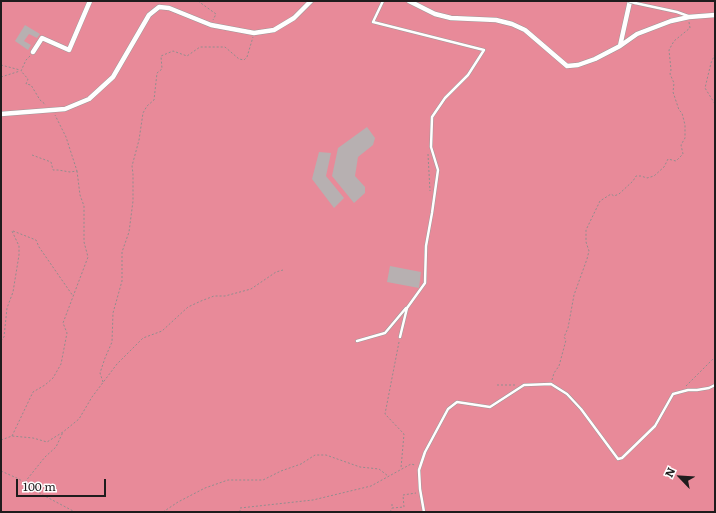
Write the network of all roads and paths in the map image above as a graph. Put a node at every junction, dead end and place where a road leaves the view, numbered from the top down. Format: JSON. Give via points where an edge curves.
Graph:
{"nodes":[{"id":1,"x":2,"y":1,"type":"edge"},
{"id":2,"x":90,"y":1,"type":"edge"},
{"id":3,"x":198,"y":1,"type":"edge"},
{"id":4,"x":311,"y":1,"type":"edge"},
{"id":5,"x":383,"y":1,"type":"edge"},
{"id":6,"x":409,"y":1,"type":"edge"},
{"id":7,"x":631,"y":2,"type":"edge"},
{"id":8,"x":1,"y":6,"type":"edge"},
{"id":9,"x":715,"y":15,"type":"edge"},
{"id":10,"x":689,"y":17,"type":"junction"},
{"id":11,"x":212,"y":25,"type":"junction"},
{"id":12,"x":254,"y":33,"type":"junction"},
{"id":13,"x":620,"y":46,"type":"junction"},
{"id":14,"x":33,"y":52,"type":"joint"},
{"id":15,"x":715,"y":54,"type":"edge"},
{"id":16,"x":1,"y":65,"type":"edge"},
{"id":17,"x":21,"y":71,"type":"junction"},
{"id":18,"x":1,"y":77,"type":"edge"},
{"id":19,"x":715,"y":104,"type":"edge"},
{"id":20,"x":52,"y":110,"type":"junction"},
{"id":21,"x":1,"y":114,"type":"edge"},
{"id":22,"x":431,"y":147,"type":"junction"},
{"id":23,"x":32,"y":155,"type":"dead end"},
{"id":24,"x":77,"y":171,"type":"junction"},
{"id":25,"x":430,"y":194,"type":"dead end"},
{"id":26,"x":283,"y":270,"type":"dead end"},
{"id":27,"x":73,"y":296,"type":"junction"},
{"id":28,"x":406,"y":308,"type":"junction"},
{"id":29,"x":400,"y":337,"type":"joint"},
{"id":30,"x":1,"y":341,"type":"edge"},
{"id":31,"x":357,"y":341,"type":"dead end"},
{"id":32,"x":715,"y":357,"type":"edge"},
{"id":33,"x":103,"y":382,"type":"junction"},
{"id":34,"x":524,"y":384,"type":"junction"},
{"id":35,"x":551,"y":384,"type":"junction"},
{"id":36,"x":497,"y":385,"type":"dead end"},
{"id":37,"x":715,"y":385,"type":"edge"},
{"id":38,"x":680,"y":392,"type":"junction"},
{"id":39,"x":63,"y":432,"type":"junction"},
{"id":40,"x":12,"y":436,"type":"junction"},
{"id":41,"x":1,"y":440,"type":"edge"},
{"id":42,"x":420,"y":466,"type":"junction"},
{"id":43,"x":401,"y":469,"type":"junction"},
{"id":44,"x":1,"y":471,"type":"edge"},
{"id":45,"x":388,"y":476,"type":"junction"},
{"id":46,"x":24,"y":483,"type":"junction"},
{"id":47,"x":420,"y":492,"type":"junction"},
{"id":48,"x":392,"y":504,"type":"dead end"},
{"id":49,"x":392,"y":508,"type":"junction"},
{"id":50,"x":75,"y":512,"type":"edge"},
{"id":51,"x":163,"y":512,"type":"edge"},
{"id":52,"x":240,"y":512,"type":"edge"},
{"id":53,"x":390,"y":512,"type":"edge"},
{"id":54,"x":424,"y":512,"type":"edge"}],
"edges":[{"from":1,"to":8,"type":"path"},
{"from":2,"to":14,"type":"street","via":[[70,50],[42,38]]},
{"from":3,"to":11,"type":"path","via":[[216,14]]},
{"from":4,"to":12,"type":"street","via":[[294,18],[274,30]]},
{"from":5,"to":22,"type":"lane","via":[[373,22],[484,50],[468,75],[444,98],[432,118]]},
{"from":6,"to":13,"type":"street","via":[[435,14],[451,18],[496,20],[512,24],[525,30],[567,66],[589,61]]},
{"from":7,"to":10,"type":"lane"},
{"from":7,"to":13,"type":"street"},
{"from":9,"to":10,"type":"street"},
{"from":10,"to":13,"type":"street","via":[[637,34]]},
{"from":10,"to":35,"type":"path","via":[[690,28],[674,41],[669,50],[673,92],[685,125],[685,138],[681,145],[683,154],[676,161],[668,159],[664,168],[654,176],[636,176],[619,194],[611,194],[600,201],[586,230],[589,251],[574,295],[560,366],[554,373]]},
{"from":11,"to":12,"type":"street"},
{"from":11,"to":20,"type":"street","via":[[169,8],[159,7],[149,15],[113,77],[89,99]]},
{"from":12,"to":33,"type":"path","via":[[247,58],[244,60],[225,47],[200,46],[187,56],[173,51],[161,56],[162,69],[156,73],[154,100],[143,113],[132,166],[133,201],[129,232],[122,252],[122,281],[113,313],[112,342],[100,373]]},
{"from":14,"to":17,"type":"path"},
{"from":15,"to":19,"type":"path","via":[[705,88]]},
{"from":16,"to":17,"type":"path"},
{"from":17,"to":18,"type":"path"},
{"from":17,"to":20,"type":"path","via":[[28,79],[26,84],[31,86],[40,100]]},
{"from":20,"to":21,"type":"street"},
{"from":20,"to":24,"type":"path","via":[[66,137]]},
{"from":22,"to":25,"type":"path","via":[[428,150]]},
{"from":22,"to":28,"type":"lane","via":[[438,170],[426,246],[426,283]]},
{"from":23,"to":24,"type":"path","via":[[51,162],[53,170]]},
{"from":24,"to":27,"type":"path","via":[[84,206],[84,242],[88,257]]},
{"from":26,"to":33,"type":"path","via":[[251,289],[225,296],[214,296],[188,307],[162,331],[143,338]]},
{"from":27,"to":30,"type":"path","via":[[36,240],[12,231],[19,255],[13,292],[7,308],[4,337]]},
{"from":27,"to":40,"type":"path","via":[[63,323],[66,333],[61,364],[49,381],[33,392]]},
{"from":28,"to":29,"type":"lane"},
{"from":28,"to":31,"type":"lane","via":[[385,333]]},
{"from":29,"to":43,"type":"path","via":[[385,414],[404,434]]},
{"from":32,"to":38,"type":"path"},
{"from":33,"to":39,"type":"path","via":[[79,419]]},
{"from":34,"to":35,"type":"lane"},
{"from":34,"to":36,"type":"path"},
{"from":34,"to":42,"type":"lane","via":[[490,407],[457,402],[448,409]]},
{"from":35,"to":38,"type":"lane","via":[[567,394],[581,409],[618,459],[655,426],[673,394]]},
{"from":37,"to":38,"type":"lane"},
{"from":39,"to":40,"type":"path","via":[[47,442]]},
{"from":39,"to":46,"type":"path","via":[[56,448],[45,457]]},
{"from":40,"to":41,"type":"path"},
{"from":42,"to":43,"type":"path","via":[[411,464]]},
{"from":42,"to":47,"type":"lane"},
{"from":43,"to":45,"type":"path"},
{"from":44,"to":46,"type":"path"},
{"from":45,"to":51,"type":"path","via":[[379,469],[360,467],[326,455],[316,455],[302,464],[263,480],[228,480],[205,488]]},
{"from":45,"to":52,"type":"path","via":[[371,486],[313,500],[240,508]]},
{"from":46,"to":50,"type":"path"},
{"from":47,"to":49,"type":"path","via":[[403,495],[404,507]]},
{"from":47,"to":54,"type":"lane"},
{"from":48,"to":49,"type":"path"},
{"from":49,"to":53,"type":"path"}]}
